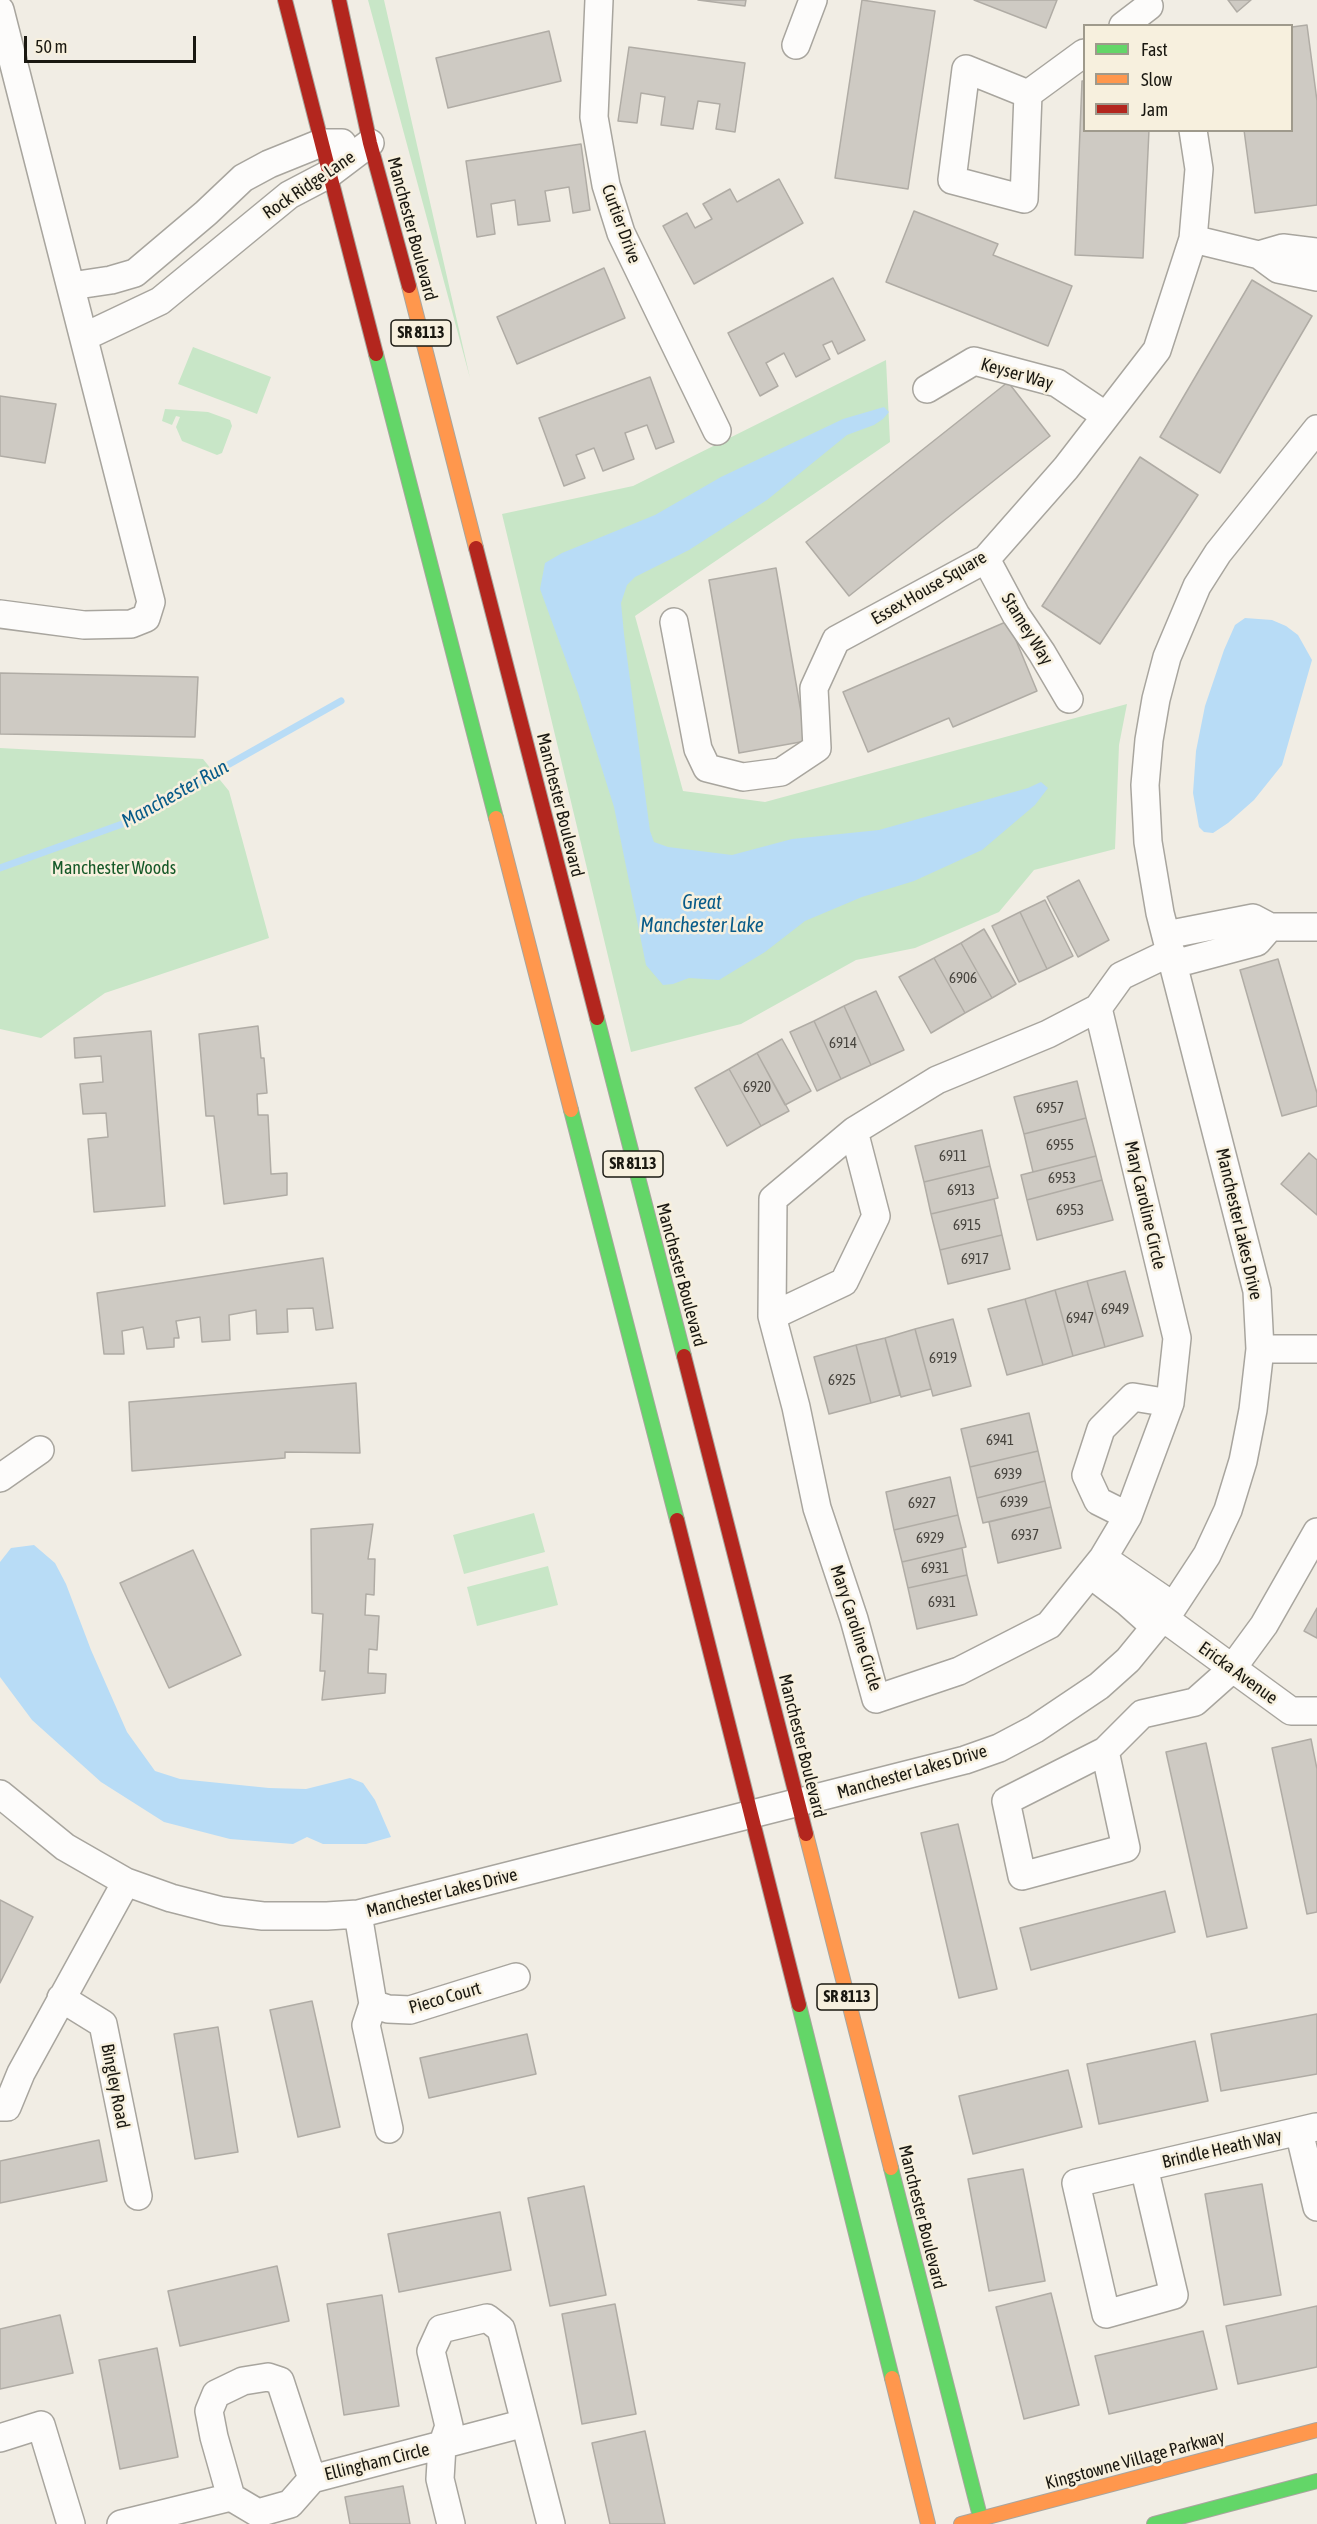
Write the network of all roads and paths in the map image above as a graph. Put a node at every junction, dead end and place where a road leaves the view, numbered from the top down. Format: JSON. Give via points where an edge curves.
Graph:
{"nodes":[{"id":1,"x":285,"y":0,"type":"edge"},
{"id":2,"x":339,"y":0,"type":"edge"},
{"id":3,"x":599,"y":0,"type":"edge"},
{"id":4,"x":813,"y":0,"type":"edge"},
{"id":5,"x":0,"y":9,"type":"edge"},
{"id":6,"x":1150,"y":11,"type":"edge"},
{"id":7,"x":1127,"y":24,"type":"edge"},
{"id":8,"x":796,"y":45,"type":"dead end"},
{"id":9,"x":1083,"y":54,"type":"edge"},
{"id":10,"x":1028,"y":94,"type":"junction"},
{"id":11,"x":1193,"y":132,"type":"edge"},
{"id":12,"x":321,"y":143,"type":"junction"},
{"id":13,"x":370,"y":143,"type":"junction"},
{"id":14,"x":329,"y":174,"type":"junction"},
{"id":15,"x":1193,"y":239,"type":"junction"},
{"id":16,"x":1317,"y":252,"type":"edge"},
{"id":17,"x":1259,"y":255,"type":"junction"},
{"id":18,"x":1317,"y":277,"type":"edge"},
{"id":19,"x":71,"y":286,"type":"junction"},
{"id":20,"x":84,"y":337,"type":"junction"},
{"id":21,"x":927,"y":389,"type":"dead end"},
{"id":22,"x":1107,"y":416,"type":"junction"},
{"id":23,"x":1317,"y":429,"type":"edge"},
{"id":24,"x":717,"y":431,"type":"dead end"},
{"id":25,"x":986,"y":559,"type":"junction"},
{"id":26,"x":0,"y":614,"type":"edge"},
{"id":27,"x":674,"y":622,"type":"dead end"},
{"id":28,"x":1069,"y":699,"type":"dead end"},
{"id":29,"x":1317,"y":927,"type":"edge"},
{"id":30,"x":1170,"y":950,"type":"junction"},
{"id":31,"x":1098,"y":1008,"type":"junction"},
{"id":32,"x":854,"y":1131,"type":"junction"},
{"id":33,"x":772,"y":1316,"type":"junction"},
{"id":34,"x":1260,"y":1349,"type":"junction"},
{"id":35,"x":1317,"y":1349,"type":"edge"},
{"id":36,"x":1170,"y":1403,"type":"junction"},
{"id":37,"x":40,"y":1450,"type":"dead end"},
{"id":38,"x":0,"y":1478,"type":"edge"},
{"id":39,"x":1128,"y":1516,"type":"junction"},
{"id":40,"x":1317,"y":1532,"type":"edge"},
{"id":41,"x":1096,"y":1566,"type":"junction"},
{"id":42,"x":1164,"y":1617,"type":"junction"},
{"id":43,"x":1231,"y":1670,"type":"junction"},
{"id":44,"x":1317,"y":1711,"type":"edge"},
{"id":45,"x":1105,"y":1751,"type":"junction"},
{"id":46,"x":0,"y":1794,"type":"edge"},
{"id":47,"x":798,"y":1804,"type":"junction"},
{"id":48,"x":752,"y":1816,"type":"junction"},
{"id":49,"x":126,"y":1882,"type":"junction"},
{"id":50,"x":358,"y":1914,"type":"junction"},
{"id":51,"x":516,"y":1977,"type":"dead end"},
{"id":52,"x":61,"y":1998,"type":"junction"},
{"id":53,"x":373,"y":2004,"type":"junction"},
{"id":54,"x":0,"y":2106,"type":"edge"},
{"id":55,"x":389,"y":2129,"type":"dead end"},
{"id":56,"x":1308,"y":2129,"type":"edge"},
{"id":57,"x":1144,"y":2167,"type":"junction"},
{"id":58,"x":138,"y":2196,"type":"dead end"},
{"id":59,"x":1317,"y":2207,"type":"edge"},
{"id":60,"x":525,"y":2423,"type":"junction"},
{"id":61,"x":1317,"y":2430,"type":"edge"},
{"id":62,"x":0,"y":2438,"type":"edge"},
{"id":63,"x":442,"y":2446,"type":"junction"},
{"id":64,"x":312,"y":2478,"type":"junction"},
{"id":65,"x":1317,"y":2481,"type":"edge"},
{"id":66,"x":231,"y":2497,"type":"junction"},
{"id":67,"x":293,"y":2514,"type":"edge"},
{"id":68,"x":260,"y":2518,"type":"edge"},
{"id":69,"x":981,"y":2522,"type":"edge"},
{"id":70,"x":70,"y":2524,"type":"edge"},
{"id":71,"x":121,"y":2524,"type":"edge"},
{"id":72,"x":451,"y":2524,"type":"edge"},
{"id":73,"x":551,"y":2524,"type":"edge"},
{"id":74,"x":928,"y":2524,"type":"edge"},
{"id":75,"x":961,"y":2524,"type":"edge"},
{"id":76,"x":1154,"y":2524,"type":"edge"}],
"edges":[{"from":1,"to":12,"type":"main road","number":"SR 8113"},
{"from":2,"to":13,"type":"main road","name":"Manchester Boulevard","number":"SR 8113"},
{"from":3,"to":24,"type":"street","name":"Curtier Drive","via":[[594,117],[606,185],[621,233]]},
{"from":4,"to":8,"type":"street"},
{"from":5,"to":19,"type":"street"},
{"from":6,"to":7,"type":"street"},
{"from":9,"to":10,"type":"street"},
{"from":10,"to":10,"type":"street","via":[[1023,199],[951,180],[966,69]]},
{"from":11,"to":15,"type":"street","name":"Essex House Square","via":[[1199,169]]},
{"from":12,"to":13,"type":"street","name":"Rock Ridge Lane"},
{"from":12,"to":14,"type":"main road","number":"SR 8113"},
{"from":12,"to":19,"type":"street","name":"Rock Ridge Lane","via":[[243,178],[135,273]]},
{"from":13,"to":14,"type":"street","name":"Rock Ridge Lane"},
{"from":13,"to":47,"type":"main road","name":"Manchester Boulevard","number":"SR 8113"},
{"from":14,"to":20,"type":"street","name":"Rock Ridge Lane","via":[[289,195],[160,301]]},
{"from":14,"to":48,"type":"main road","number":"SR 8113"},
{"from":15,"to":17,"type":"street"},
{"from":15,"to":22,"type":"street","name":"Essex House Square","via":[[1157,350]]},
{"from":16,"to":17,"type":"street","via":[[1283,248]]},
{"from":17,"to":18,"type":"street","via":[[1278,268]]},
{"from":19,"to":20,"type":"street"},
{"from":20,"to":26,"type":"street","via":[[151,602],[146,618],[131,624],[84,624]]},
{"from":21,"to":22,"type":"street","name":"Keyser Way","via":[[974,360],[1057,383]]},
{"from":22,"to":25,"type":"street","name":"Essex House Square"},
{"from":23,"to":30,"type":"street","name":"Manchester Lakes Drive","via":[[1218,553],[1197,586],[1167,657],[1150,730],[1146,785],[1148,842]]},
{"from":25,"to":27,"type":"street","name":"Essex House Square","via":[[836,640],[814,688],[817,748],[781,772],[743,777],[707,768],[698,749]]},
{"from":25,"to":28,"type":"street","name":"Stamey Way"},
{"from":29,"to":30,"type":"street","name":"Mary Caroline Circle","via":[[1270,927],[1253,918]]},
{"from":30,"to":31,"type":"street","name":"Mary Caroline Circle","via":[[1121,976]]},
{"from":30,"to":34,"type":"street","name":"Manchester Lakes Drive","via":[[1257,1291]]},
{"from":31,"to":32,"type":"street","name":"Mary Caroline Circle","via":[[1048,1034],[937,1080]]},
{"from":31,"to":36,"type":"street","name":"Mary Caroline Circle","via":[[1177,1338]]},
{"from":32,"to":33,"type":"street","name":"Mary Caroline Circle","via":[[773,1199]]},
{"from":32,"to":33,"type":"street","via":[[876,1216],[844,1282]]},
{"from":33,"to":41,"type":"street","name":"Mary Caroline Circle","via":[[817,1508],[876,1699],[959,1671],[1049,1625]]},
{"from":34,"to":35,"type":"street"},
{"from":34,"to":42,"type":"street","name":"Manchester Lakes Drive","via":[[1254,1410],[1228,1510],[1206,1555]]},
{"from":36,"to":39,"type":"street","name":"Mary Caroline Circle"},
{"from":36,"to":39,"type":"street","via":[[1133,1397],[1101,1429],[1086,1475],[1098,1501]]},
{"from":37,"to":38,"type":"street"},
{"from":39,"to":41,"type":"street","name":"Mary Caroline Circle"},
{"from":40,"to":43,"type":"street","via":[[1264,1625]]},
{"from":41,"to":42,"type":"street"},
{"from":42,"to":43,"type":"street","name":"Ericka Avenue"},
{"from":42,"to":47,"type":"street","name":"Manchester Lakes Drive","via":[[1128,1660],[1099,1686],[1008,1743],[965,1760]]},
{"from":43,"to":44,"type":"street","name":"Ericka Avenue","via":[[1291,1711]]},
{"from":43,"to":45,"type":"street","via":[[1195,1702],[1142,1714]]},
{"from":45,"to":45,"type":"street","via":[[1126,1848],[1022,1876],[1006,1801]]},
{"from":46,"to":49,"type":"street","name":"Manchester Lakes Drive","via":[[64,1847]]},
{"from":47,"to":48,"type":"street","name":"Manchester Lakes Drive"},
{"from":47,"to":69,"type":"main road","name":"Manchester Boulevard","number":"SR 8113"},
{"from":48,"to":50,"type":"street","name":"Manchester Lakes Drive"},
{"from":48,"to":74,"type":"main road","number":"SR 8113"},
{"from":49,"to":50,"type":"street","name":"Manchester Lakes Drive","via":[[222,1911],[263,1916]]},
{"from":49,"to":52,"type":"street"},
{"from":50,"to":53,"type":"street"},
{"from":51,"to":53,"type":"street","name":"Pieco Court","via":[[410,2010]]},
{"from":52,"to":54,"type":"street","via":[[7,2108]]},
{"from":52,"to":58,"type":"street","name":"Bingley Road","via":[[103,2024]]},
{"from":53,"to":55,"type":"street","via":[[366,2025]]},
{"from":56,"to":57,"type":"street","name":"Brindle Heath Way"},
{"from":56,"to":59,"type":"street","name":"Brindle Heath Way"},
{"from":57,"to":57,"type":"street","name":"Brindle Heath Way","via":[[1076,2183],[1106,2314],[1174,2295]]},
{"from":60,"to":63,"type":"street","name":"Ellingham Circle"},
{"from":60,"to":63,"type":"street","name":"Ellingham Circle","via":[[501,2330],[487,2318],[441,2329],[432,2351],[449,2426]]},
{"from":60,"to":73,"type":"street","name":"Ellingham Circle"},
{"from":61,"to":69,"type":"main road","name":"Kingstowne Village Parkway"},
{"from":62,"to":70,"type":"street","via":[[41,2425]]},
{"from":63,"to":64,"type":"street","name":"Ellingham Circle"},
{"from":63,"to":72,"type":"street","name":"Ellingham Circle","via":[[440,2479]]},
{"from":64,"to":66,"type":"street","name":"Ellingham Circle","via":[[280,2381],[268,2377],[243,2381],[216,2394],[209,2411]]},
{"from":64,"to":67,"type":"street","name":"Ellingham Circle"},
{"from":65,"to":76,"type":"main road"},
{"from":66,"to":68,"type":"street","name":"Ellingham Circle"},
{"from":66,"to":71,"type":"street"},
{"from":67,"to":68,"type":"street","name":"Ellingham Circle"},
{"from":69,"to":75,"type":"main road","name":"Kingstowne Village Parkway"}]}
